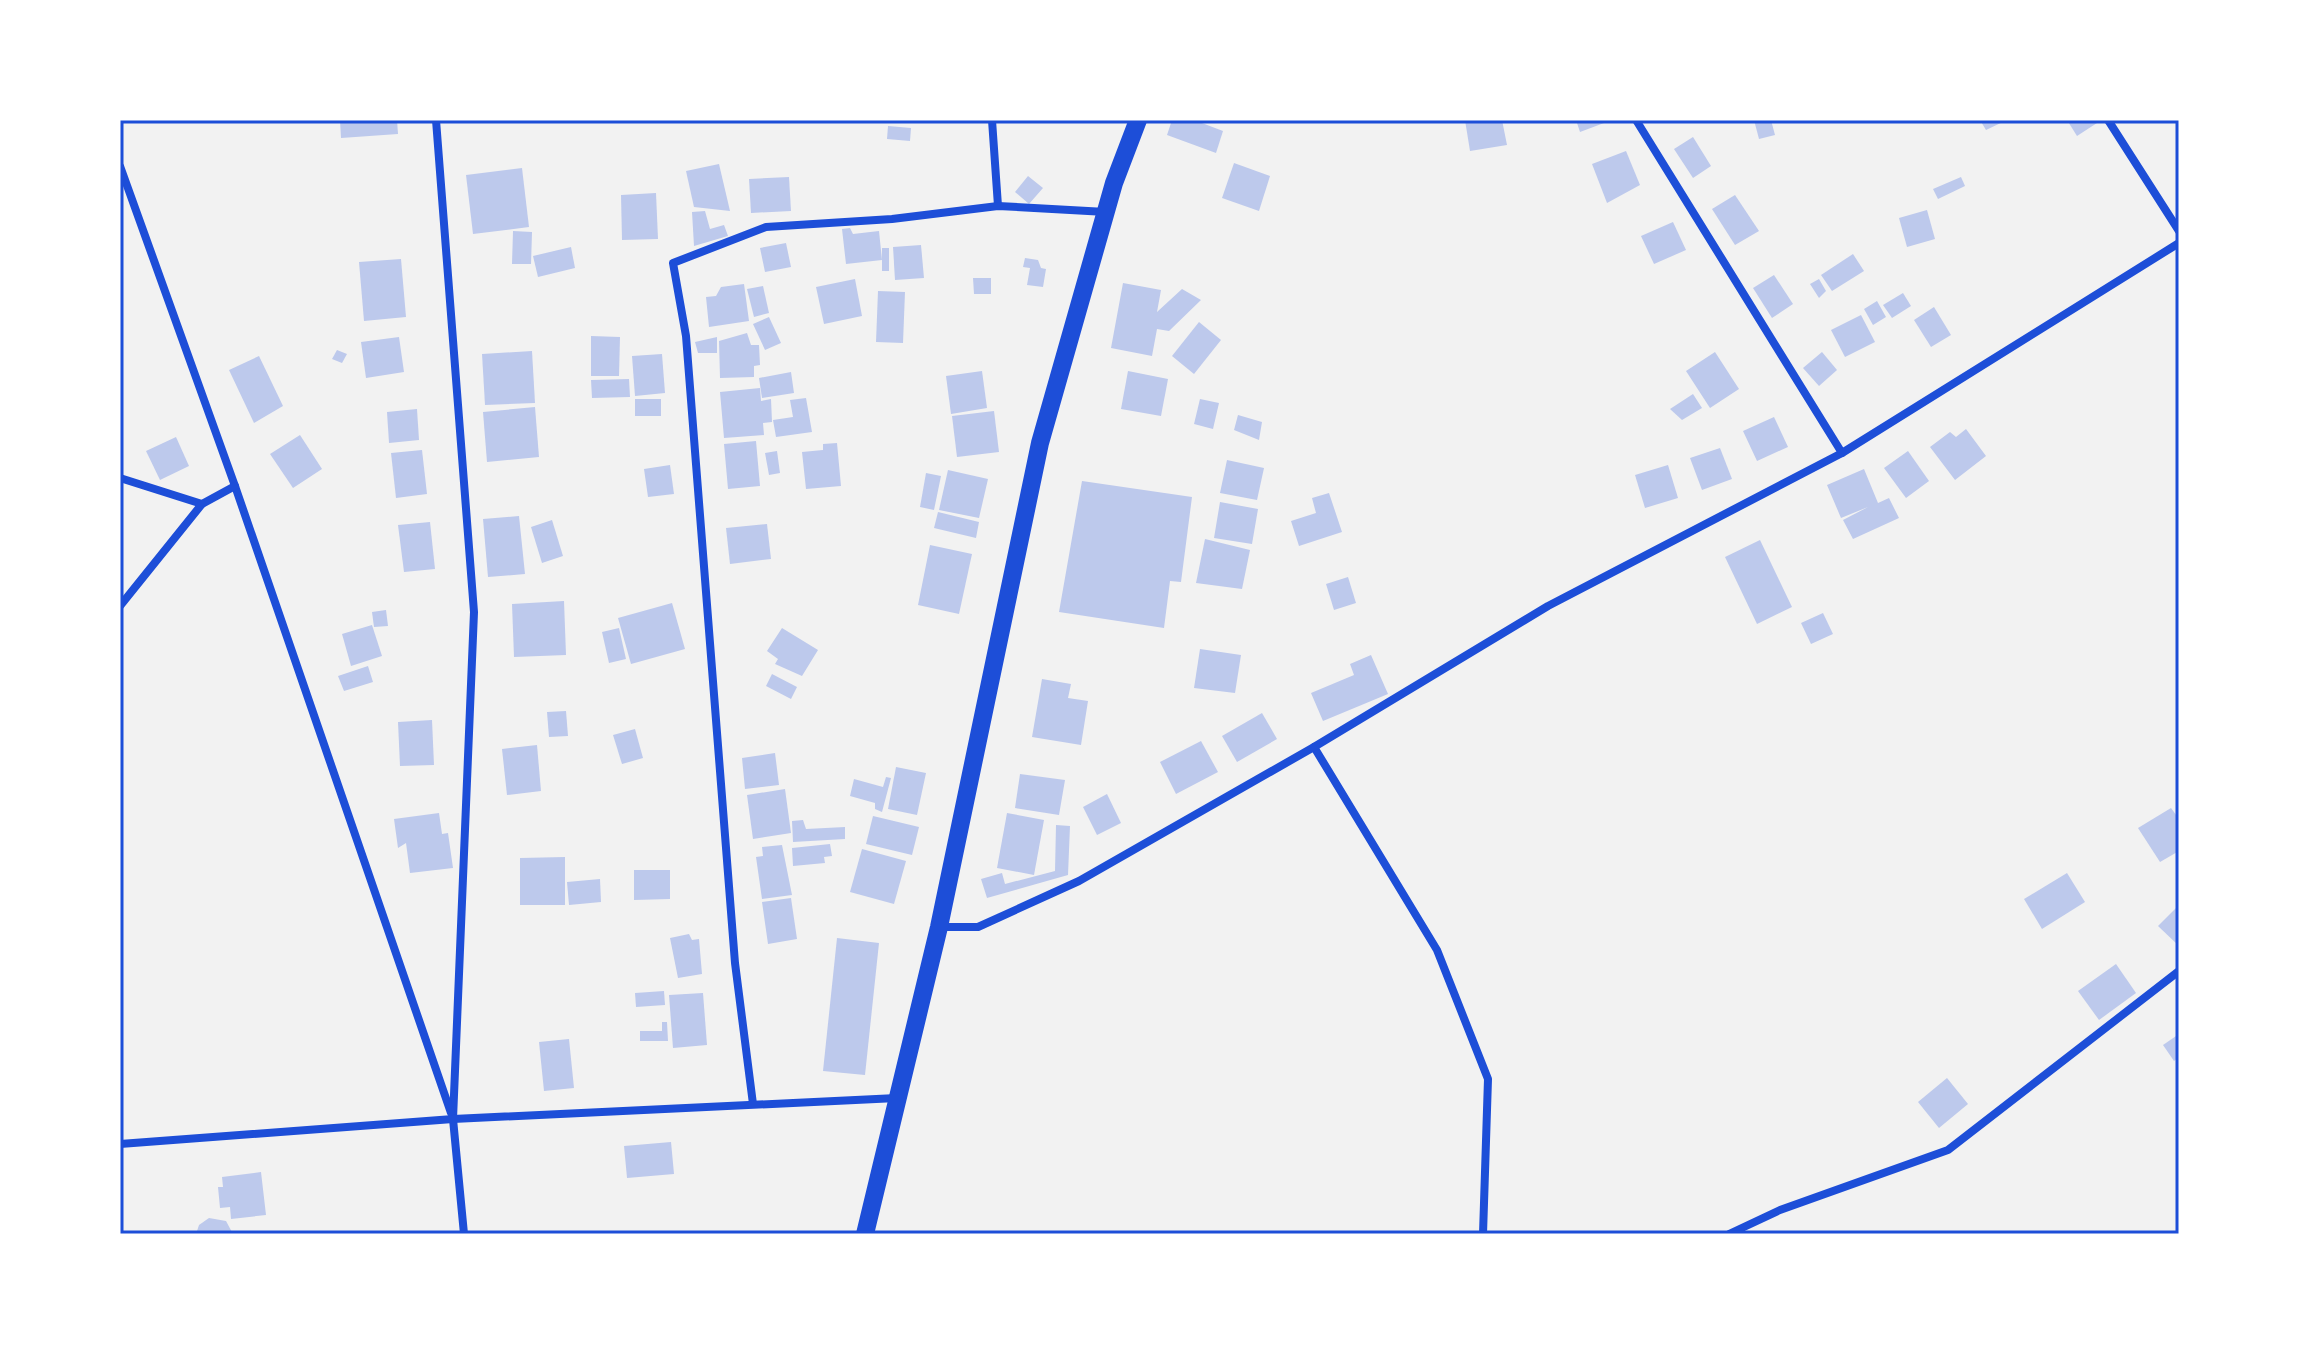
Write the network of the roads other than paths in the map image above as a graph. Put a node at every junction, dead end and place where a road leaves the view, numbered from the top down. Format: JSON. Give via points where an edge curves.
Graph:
{"nodes":[{"id":1,"x":436,"y":120,"type":"edge"},
{"id":2,"x":992,"y":120,"type":"edge"},
{"id":3,"x":1138,"y":120,"type":"edge"},
{"id":4,"x":1636,"y":120,"type":"edge"},
{"id":5,"x":2108,"y":120,"type":"edge"},
{"id":6,"x":120,"y":166,"type":"edge"},
{"id":7,"x":998,"y":206,"type":"junction"},
{"id":8,"x":1106,"y":212,"type":"junction"},
{"id":9,"x":2179,"y":231,"type":"edge"},
{"id":10,"x":2179,"y":243,"type":"edge"},
{"id":11,"x":1842,"y":453,"type":"junction"},
{"id":12,"x":120,"y":478,"type":"edge"},
{"id":13,"x":235,"y":486,"type":"junction"},
{"id":14,"x":202,"y":504,"type":"junction"},
{"id":15,"x":120,"y":606,"type":"edge"},
{"id":16,"x":1314,"y":747,"type":"junction"},
{"id":17,"x":939,"y":927,"type":"junction"},
{"id":18,"x":2179,"y":971,"type":"edge"},
{"id":19,"x":898,"y":1097,"type":"junction"},
{"id":20,"x":753,"y":1104,"type":"junction"},
{"id":21,"x":453,"y":1119,"type":"junction"},
{"id":22,"x":120,"y":1144,"type":"edge"},
{"id":23,"x":464,"y":1234,"type":"edge"},
{"id":24,"x":865,"y":1234,"type":"edge"},
{"id":25,"x":1483,"y":1234,"type":"edge"},
{"id":26,"x":1729,"y":1234,"type":"edge"}],
"edges":[{"from":1,"to":21,"type":"street","via":[[474,612]]},
{"from":2,"to":7,"type":"street"},
{"from":3,"to":8,"type":"highway"},
{"from":4,"to":11,"type":"street"},
{"from":5,"to":9,"type":"street"},
{"from":6,"to":13,"type":"street"},
{"from":7,"to":8,"type":"street"},
{"from":7,"to":20,"type":"street","via":[[766,227],[673,263],[686,336],[735,963]]},
{"from":8,"to":17,"type":"highway","via":[[1040,443]]},
{"from":10,"to":11,"type":"street"},
{"from":11,"to":16,"type":"street","via":[[1548,606]]},
{"from":12,"to":14,"type":"street"},
{"from":13,"to":14,"type":"street"},
{"from":13,"to":21,"type":"street"},
{"from":14,"to":15,"type":"street"},
{"from":16,"to":17,"type":"street","via":[[1079,881],[978,927]]},
{"from":16,"to":25,"type":"street","via":[[1437,950],[1488,1079]]},
{"from":17,"to":19,"type":"highway"},
{"from":18,"to":26,"type":"street","via":[[1948,1150],[1780,1210]]},
{"from":19,"to":20,"type":"street"},
{"from":19,"to":24,"type":"highway"},
{"from":20,"to":21,"type":"street"},
{"from":21,"to":22,"type":"street"},
{"from":21,"to":23,"type":"street"}]}
